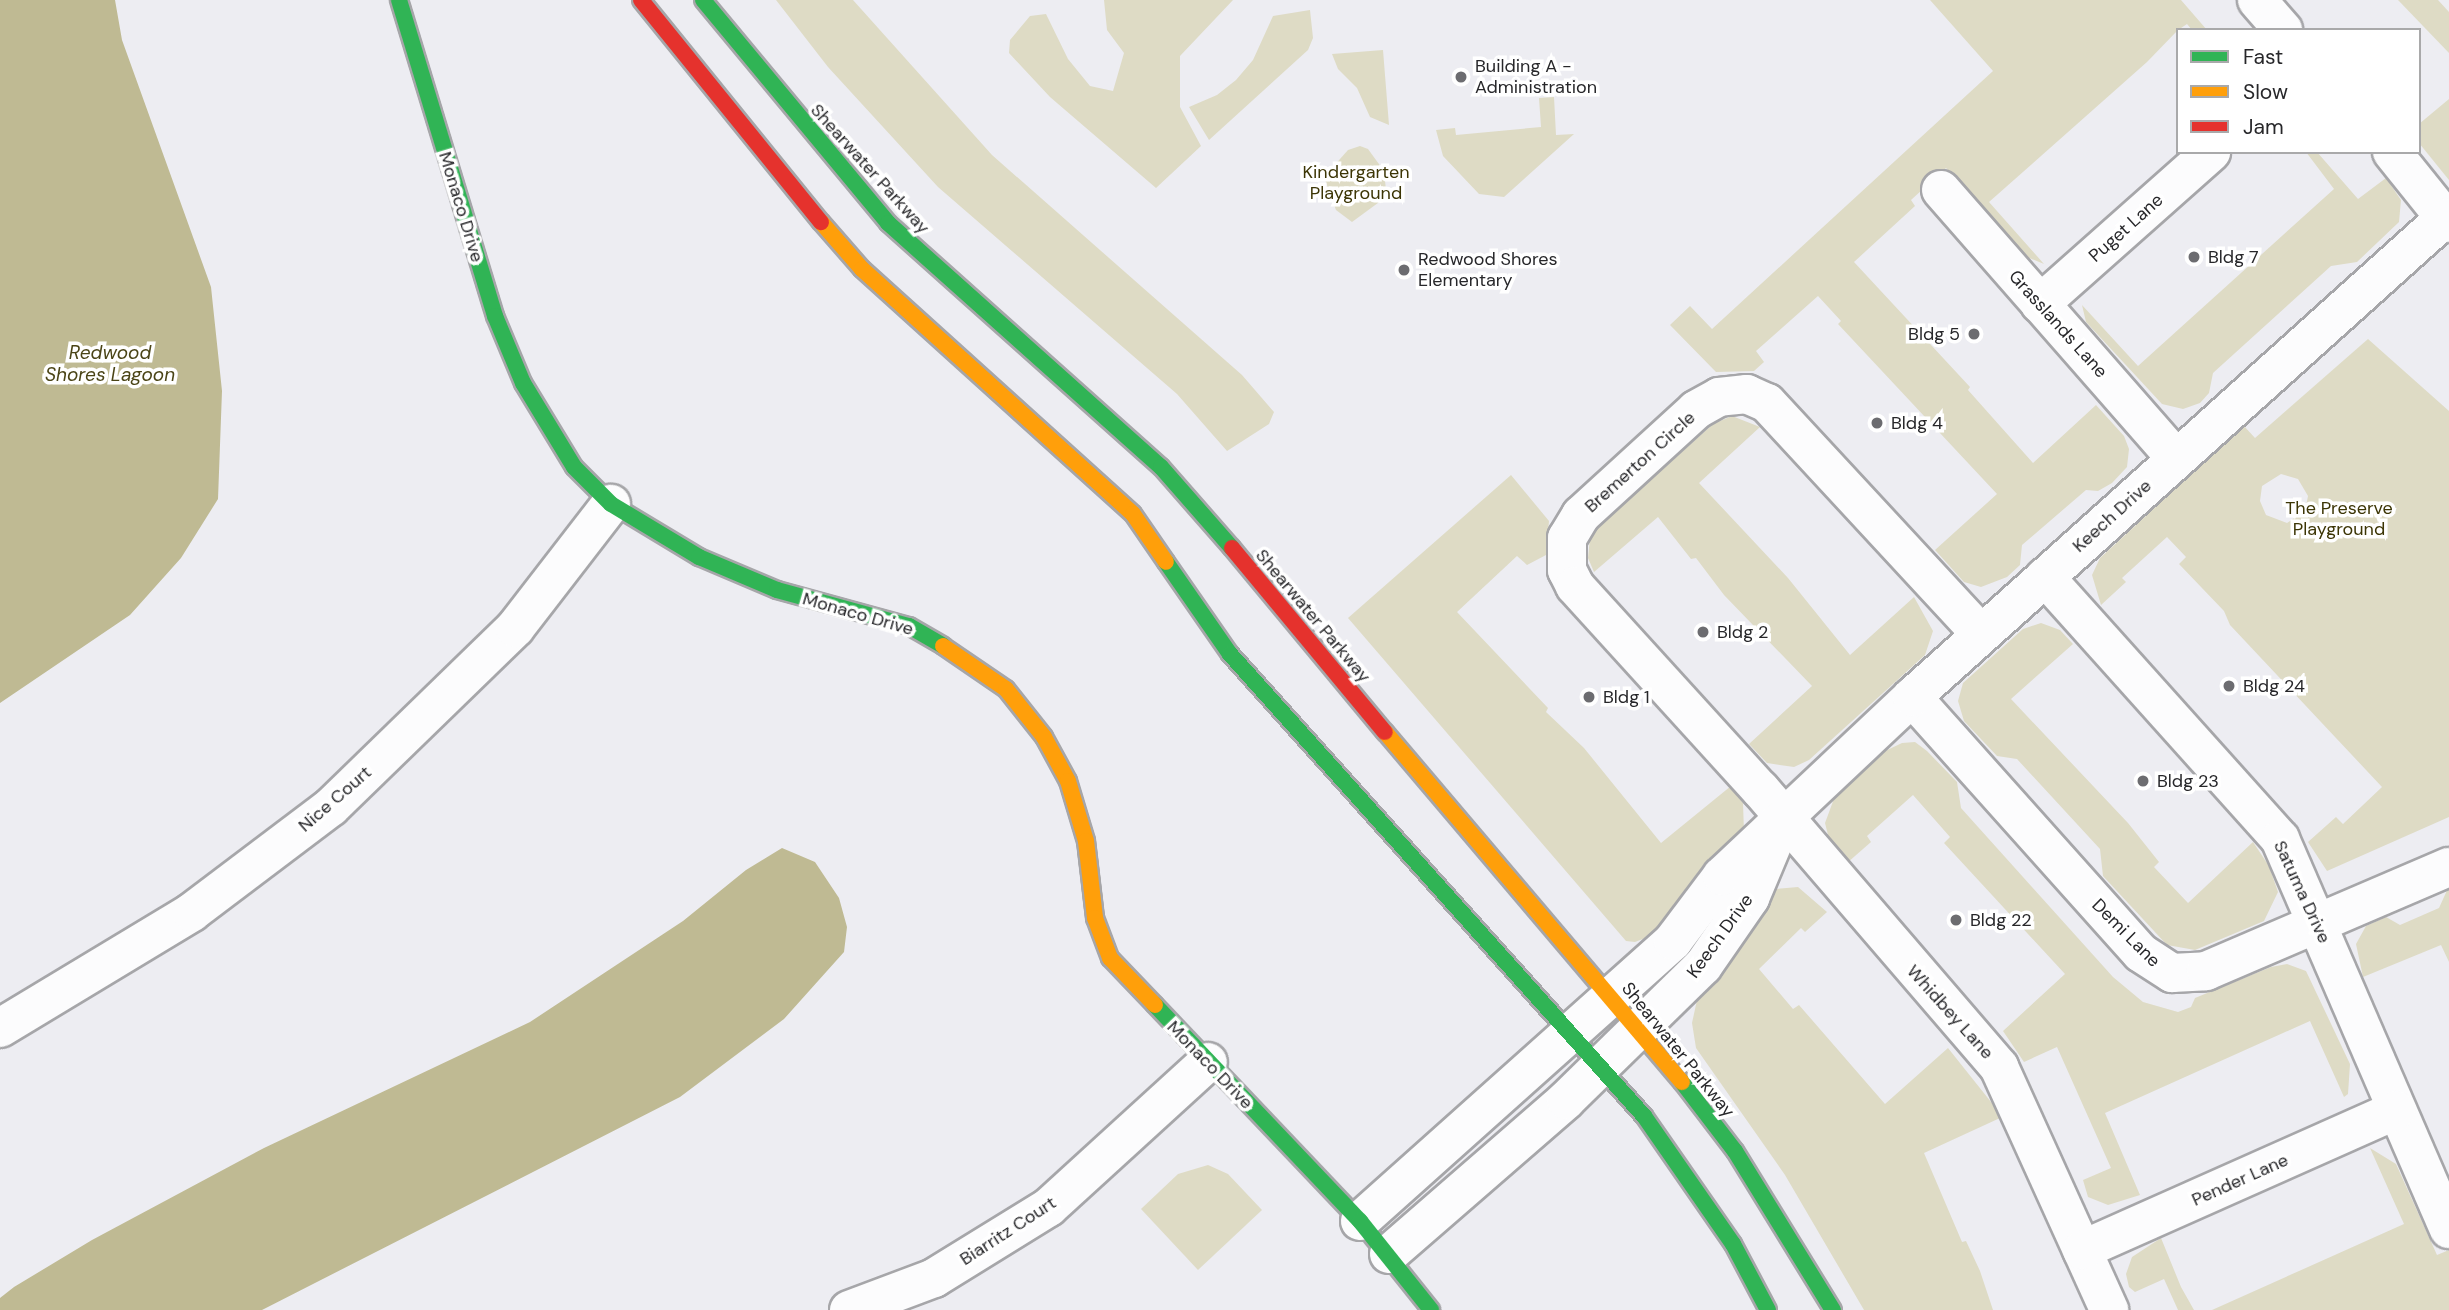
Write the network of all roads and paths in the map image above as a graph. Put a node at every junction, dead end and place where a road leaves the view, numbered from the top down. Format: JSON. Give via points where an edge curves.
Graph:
{"nodes":[{"id":1,"x":399,"y":0,"type":"edge"},
{"id":2,"x":641,"y":0,"type":"edge"},
{"id":3,"x":703,"y":0,"type":"edge"},
{"id":4,"x":2257,"y":0,"type":"edge"},
{"id":5,"x":2281,"y":28,"type":"edge"},
{"id":6,"x":2209,"y":154,"type":"edge"},
{"id":7,"x":2394,"y":154,"type":"edge"},
{"id":8,"x":1941,"y":190,"type":"dead end"},
{"id":9,"x":2447,"y":221,"type":"edge"},
{"id":10,"x":2040,"y":304,"type":"junction"},
{"id":11,"x":2176,"y":458,"type":"junction"},
{"id":12,"x":611,"y":504,"type":"junction"},
{"id":13,"x":2045,"y":577,"type":"junction"},
{"id":14,"x":1981,"y":634,"type":"junction"},
{"id":15,"x":1912,"y":696,"type":"junction"},
{"id":16,"x":1783,"y":818,"type":"junction"},
{"id":17,"x":2449,"y":867,"type":"edge"},
{"id":18,"x":2319,"y":927,"type":"junction"},
{"id":19,"x":1612,"y":999,"type":"junction"},
{"id":20,"x":0,"y":1028,"type":"edge"},
{"id":21,"x":1639,"y":1029,"type":"junction"},
{"id":22,"x":1573,"y":1035,"type":"junction"},
{"id":23,"x":1208,"y":1062,"type":"junction"},
{"id":24,"x":1601,"y":1066,"type":"junction"},
{"id":25,"x":2396,"y":1110,"type":"junction"},
{"id":26,"x":1360,"y":1221,"type":"junction"},
{"id":27,"x":2449,"y":1229,"type":"edge"},
{"id":28,"x":2082,"y":1250,"type":"junction"},
{"id":29,"x":1389,"y":1254,"type":"junction"},
{"id":30,"x":849,"y":1310,"type":"edge"},
{"id":31,"x":1431,"y":1310,"type":"edge"},
{"id":32,"x":1768,"y":1310,"type":"edge"},
{"id":33,"x":1832,"y":1310,"type":"edge"},
{"id":34,"x":2109,"y":1310,"type":"edge"}],
"edges":[{"from":1,"to":12,"type":"main road","name":"Monaco Drive","via":[[495,316],[523,383],[574,467]]},
{"from":2,"to":22,"type":"main road","via":[[757,148],[862,269],[1133,514],[1230,654]]},
{"from":3,"to":19,"type":"main road","name":"Shearwater Parkway","via":[[888,223],[1161,467]]},
{"from":4,"to":5,"type":"street"},
{"from":6,"to":10,"type":"street","name":"Puget Lane"},
{"from":7,"to":9,"type":"street"},
{"from":8,"to":10,"type":"street","name":"Grasslands Lane"},
{"from":9,"to":11,"type":"street","name":"Keech Drive"},
{"from":10,"to":11,"type":"street","name":"Grasslands Lane"},
{"from":11,"to":13,"type":"street","name":"Keech Drive"},
{"from":12,"to":20,"type":"street","name":"Nice Court","via":[[515,628],[331,807],[192,912]]},
{"from":12,"to":23,"type":"main road","name":"Monaco Drive","via":[[699,557],[777,590],[909,626],[978,666],[1006,689],[1044,737],[1068,781],[1086,841],[1095,918],[1110,958]]},
{"from":13,"to":14,"type":"street","name":"Keech Drive"},
{"from":13,"to":18,"type":"street","name":"Satuma Drive","via":[[2280,839]]},
{"from":14,"to":15,"type":"street","name":"Keech Drive"},
{"from":14,"to":16,"type":"street","name":"Bremerton Circle","via":[[1767,403],[1747,394],[1719,397],[1700,407],[1597,500],[1567,538],[1565,557],[1572,582]]},
{"from":15,"to":16,"type":"street","name":"Keech Drive"},
{"from":15,"to":18,"type":"street","name":"Demi Lane","via":[[2158,967],[2194,975]]},
{"from":16,"to":19,"type":"street","name":"Keech Drive","via":[[1721,876],[1673,942]]},
{"from":16,"to":21,"type":"street","name":"Keech Drive","via":[[1750,898],[1703,966]]},
{"from":16,"to":28,"type":"street","name":"Whidbey Lane","via":[[1999,1067]]},
{"from":17,"to":18,"type":"street","name":"Demi Lane"},
{"from":18,"to":25,"type":"street","name":"Satuma Drive"},
{"from":19,"to":21,"type":"main road","name":"Shearwater Parkway"},
{"from":19,"to":22,"type":"street"},
{"from":21,"to":24,"type":"street","name":"Keech Drive"},
{"from":21,"to":33,"type":"main road","name":"Shearwater Parkway","via":[[1735,1151]]},
{"from":22,"to":24,"type":"main road"},
{"from":22,"to":26,"type":"street"},
{"from":23,"to":26,"type":"main road","name":"Monaco Drive"},
{"from":23,"to":30,"type":"street","name":"Biarritz Court","via":[[1049,1208],[934,1278]]},
{"from":24,"to":29,"type":"street"},
{"from":24,"to":32,"type":"main road","via":[[1690,1178]]},
{"from":25,"to":27,"type":"street","name":"Satuma Drive"},
{"from":25,"to":28,"type":"street","name":"Pender Lane"},
{"from":26,"to":29,"type":"main road","name":"Monaco Drive"},
{"from":28,"to":34,"type":"street","name":"Whidbey Lane"},
{"from":29,"to":31,"type":"main road","name":"Monaco Drive"}]}
